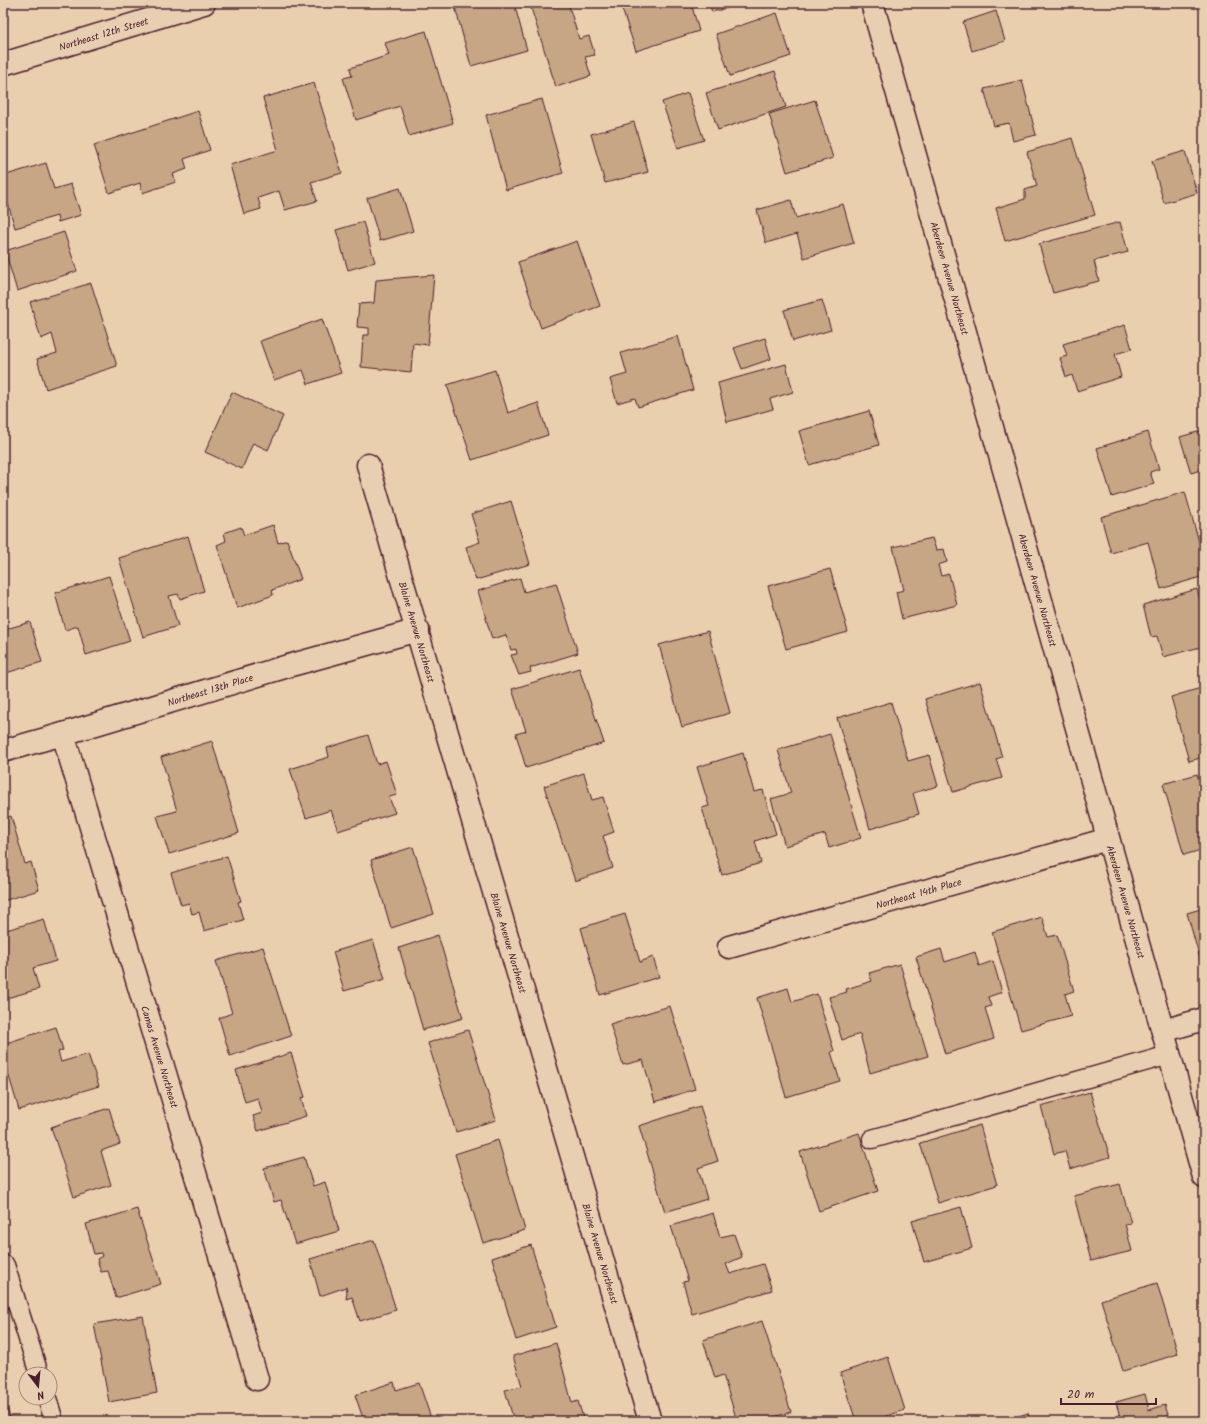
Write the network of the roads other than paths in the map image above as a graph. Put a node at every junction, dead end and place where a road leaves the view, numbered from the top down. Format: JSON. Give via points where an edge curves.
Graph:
{"nodes":[{"id":1,"x":204,"y":3,"type":"edge"},
{"id":2,"x":872,"y":3,"type":"edge"},
{"id":3,"x":3,"y":64,"type":"edge"},
{"id":4,"x":368,"y":465,"type":"dead end"},
{"id":5,"x":418,"y":630,"type":"junction"},
{"id":6,"x":63,"y":734,"type":"junction"},
{"id":7,"x":3,"y":751,"type":"edge"},
{"id":8,"x":1108,"y":839,"type":"junction"},
{"id":9,"x":729,"y":946,"type":"dead end"},
{"id":10,"x":1204,"y":1019,"type":"edge"},
{"id":11,"x":1163,"y":1031,"type":"junction"},
{"id":12,"x":1169,"y":1055,"type":"junction"},
{"id":13,"x":872,"y":1139,"type":"dead end"},
{"id":14,"x":1204,"y":1177,"type":"edge"},
{"id":15,"x":4,"y":1265,"type":"dead end"},
{"id":16,"x":36,"y":1366,"type":"edge"},
{"id":17,"x":257,"y":1379,"type":"dead end"},
{"id":18,"x":49,"y":1406,"type":"edge"},
{"id":19,"x":54,"y":1421,"type":"edge"},
{"id":20,"x":650,"y":1421,"type":"edge"}],
"edges":[{"from":1,"to":3,"type":"street","name":"Northeast 12th Street"},
{"from":2,"to":8,"type":"street","name":"Aberdeen Avenue Northeast"},
{"from":4,"to":5,"type":"street","name":"Blaine Avenue Northeast"},
{"from":5,"to":6,"type":"street","name":"Northeast 13th Place","via":[[288,666]]},
{"from":5,"to":20,"type":"street","name":"Blaine Avenue Northeast"},
{"from":6,"to":7,"type":"street","name":"Northeast 13th Place"},
{"from":6,"to":17,"type":"street","name":"Camas Avenue Northeast"},
{"from":8,"to":9,"type":"street","name":"Northeast 14th Place"},
{"from":8,"to":11,"type":"street","name":"Aberdeen Avenue Northeast"},
{"from":10,"to":11,"type":"street"},
{"from":11,"to":12,"type":"street","name":"Aberdeen Avenue Northeast"},
{"from":12,"to":13,"type":"lane"},
{"from":12,"to":14,"type":"street","name":"Aberdeen Avenue Northeast"},
{"from":15,"to":16,"type":"lane"},
{"from":18,"to":19,"type":"lane"}]}
